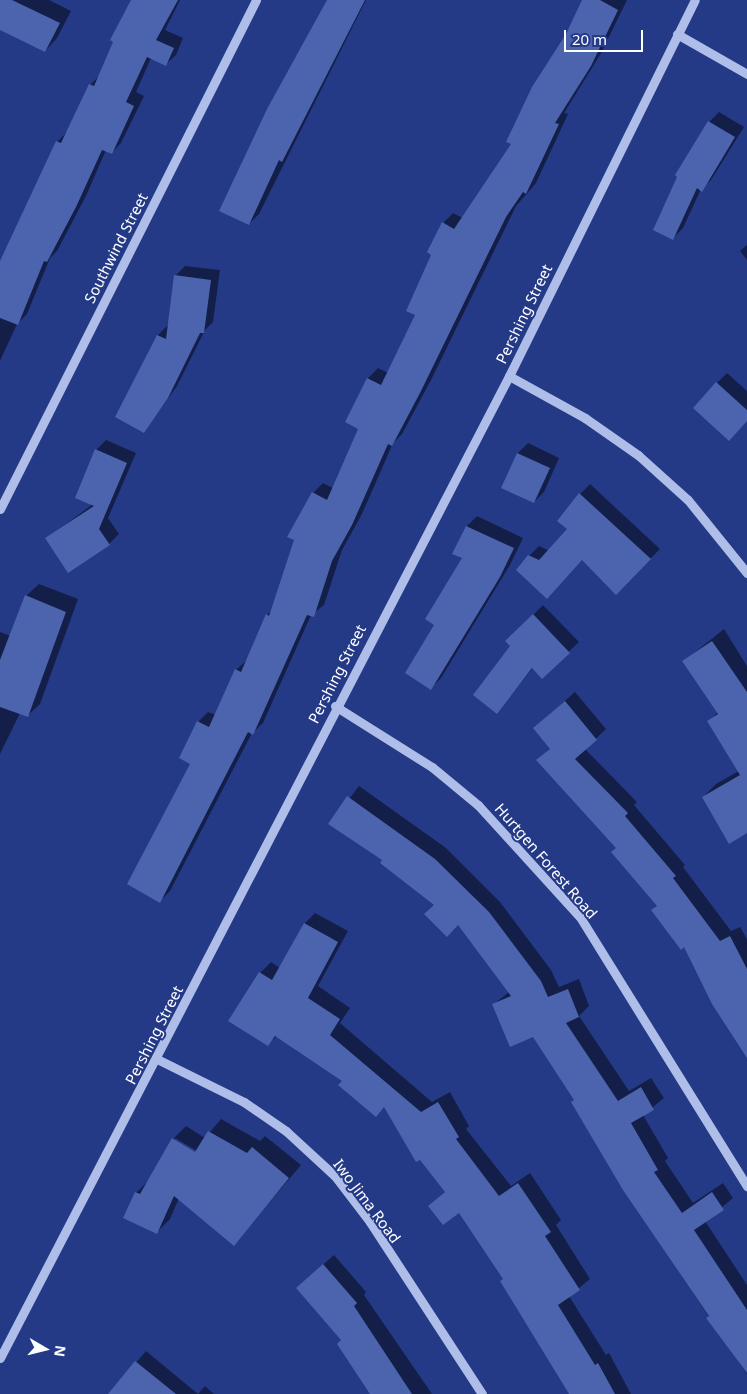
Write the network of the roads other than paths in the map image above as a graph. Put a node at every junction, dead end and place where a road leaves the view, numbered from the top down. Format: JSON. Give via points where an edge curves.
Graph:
{"nodes":[{"id":1,"x":256,"y":0,"type":"edge"},
{"id":2,"x":695,"y":0,"type":"edge"},
{"id":3,"x":677,"y":34,"type":"junction"},
{"id":4,"x":747,"y":74,"type":"edge"},
{"id":5,"x":508,"y":376,"type":"junction"},
{"id":6,"x":0,"y":509,"type":"edge"},
{"id":7,"x":747,"y":573,"type":"edge"},
{"id":8,"x":335,"y":706,"type":"junction"},
{"id":9,"x":158,"y":1059,"type":"junction"},
{"id":10,"x":747,"y":1186,"type":"edge"},
{"id":11,"x":0,"y":1358,"type":"edge"},
{"id":12,"x":482,"y":1394,"type":"edge"}],
"edges":[{"from":1,"to":6,"type":"street","name":"Southwind Street"},
{"from":2,"to":3,"type":"street","name":"Pershing Street"},
{"from":3,"to":4,"type":"street"},
{"from":3,"to":5,"type":"street","name":"Pershing Street"},
{"from":5,"to":7,"type":"street","via":[[585,418],[638,455],[688,500]]},
{"from":5,"to":8,"type":"street","name":"Pershing Street"},
{"from":8,"to":9,"type":"street","name":"Pershing Street"},
{"from":8,"to":10,"type":"street","name":"Hurtgen Forest Road","via":[[432,767],[478,805],[574,910]]},
{"from":9,"to":11,"type":"street","name":"Pershing Street"},
{"from":9,"to":12,"type":"street","name":"Iwo Jima Road","via":[[244,1102],[286,1130],[335,1176],[370,1222]]}]}
